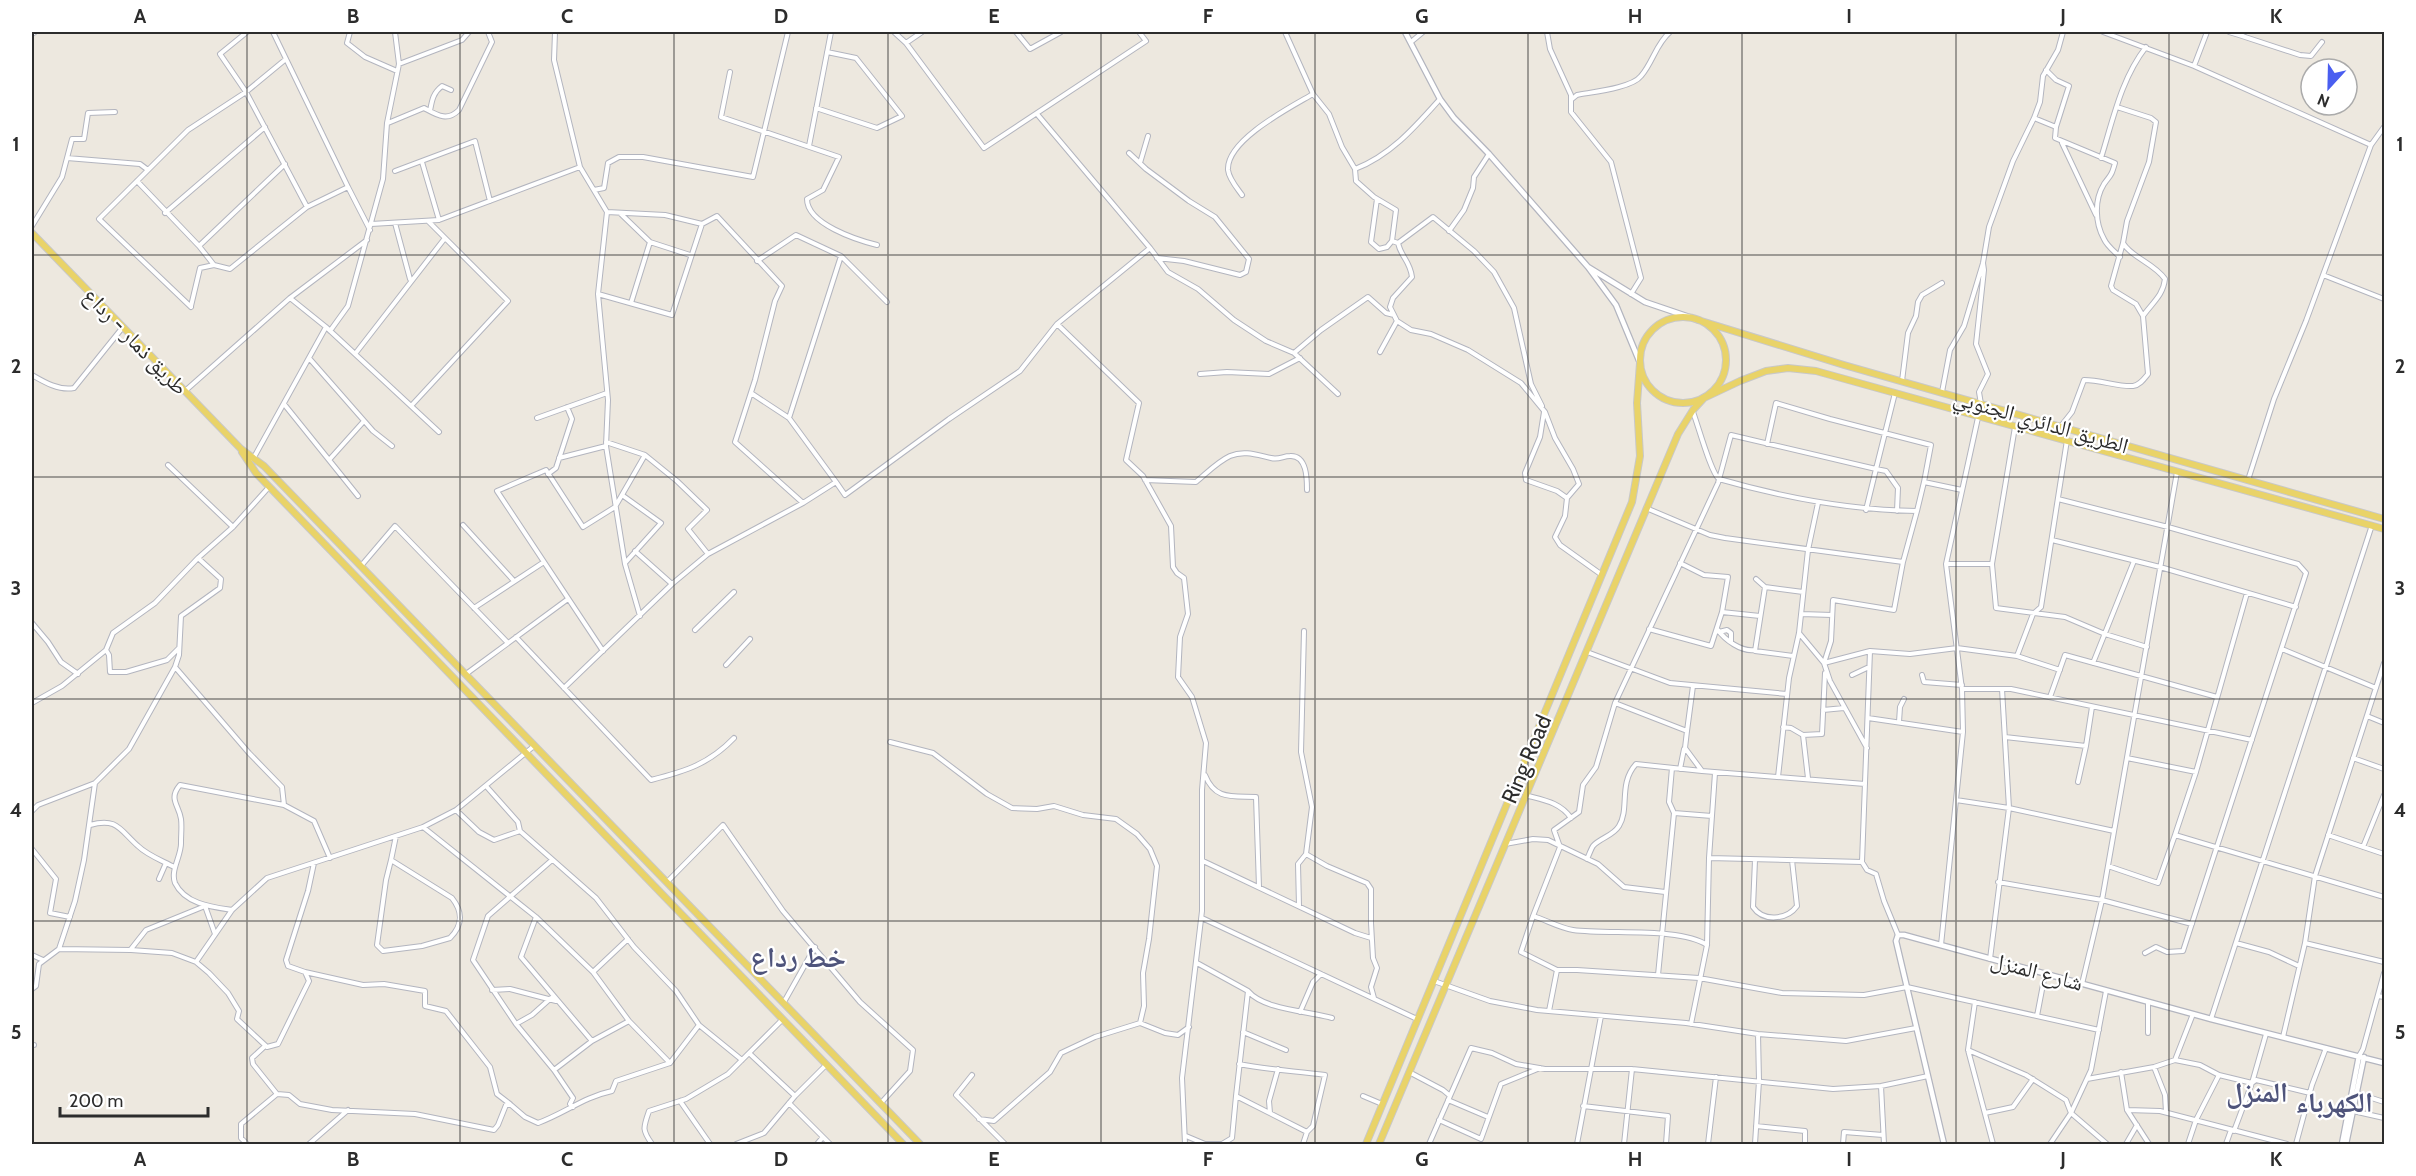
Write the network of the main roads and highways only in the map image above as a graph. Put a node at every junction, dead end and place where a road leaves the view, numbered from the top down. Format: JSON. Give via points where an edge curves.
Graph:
{"nodes":[{"id":1,"x":33,"y":236,"type":"edge"},
{"id":2,"x":1698,"y":320,"type":"junction"},
{"id":3,"x":1640,"y":363,"type":"junction"},
{"id":4,"x":1704,"y":398,"type":"junction"},
{"id":5,"x":251,"y":460,"type":"junction"},
{"id":6,"x":2385,"y":519,"type":"edge"},
{"id":7,"x":2385,"y":529,"type":"edge"},
{"id":8,"x":492,"y":700,"type":"junction"},
{"id":9,"x":482,"y":709,"type":"junction"},
{"id":10,"x":654,"y":869,"type":"junction"},
{"id":11,"x":644,"y":876,"type":"junction"},
{"id":12,"x":703,"y":919,"type":"junction"},
{"id":13,"x":692,"y":926,"type":"junction"},
{"id":14,"x":1383,"y":1103,"type":"junction"},
{"id":15,"x":1395,"y":1106,"type":"junction"},
{"id":16,"x":903,"y":1144,"type":"edge"},
{"id":17,"x":920,"y":1144,"type":"edge"},
{"id":18,"x":1366,"y":1144,"type":"edge"},
{"id":19,"x":1379,"y":1144,"type":"edge"}],
"edges":[{"from":1,"to":5,"type":"main road","name":"طريق ذمار - رداع"},
{"from":2,"to":3,"type":"main road","via":[[1670,319],[1657,326],[1641,349]]},
{"from":2,"to":4,"type":"main road","via":[[1720,337],[1726,357],[1723,378]]},
{"from":2,"to":6,"type":"main road","name":"الطريق الدائري الجنوبي"},
{"from":3,"to":4,"type":"main road","via":[[1647,383],[1662,398],[1676,403]]},
{"from":3,"to":14,"type":"main road","name":"Ring Road","via":[[1640,456],[1632,502]]},
{"from":4,"to":7,"type":"main road","name":"الطريق الدائري الجنوبي","via":[[1766,371],[1816,371]]},
{"from":4,"to":15,"type":"main road","name":"Ring Road","via":[[1677,434]]},
{"from":5,"to":8,"type":"main road","via":[[264,466]]},
{"from":5,"to":9,"type":"main road","via":[[269,487]]},
{"from":8,"to":9,"type":"main road"},
{"from":8,"to":10,"type":"main road"},
{"from":9,"to":11,"type":"main road"},
{"from":10,"to":11,"type":"main road"},
{"from":10,"to":12,"type":"main road"},
{"from":11,"to":13,"type":"main road"},
{"from":12,"to":13,"type":"main road"},
{"from":12,"to":17,"type":"main road"},
{"from":13,"to":16,"type":"main road"},
{"from":14,"to":15,"type":"main road"},
{"from":14,"to":18,"type":"main road","name":"Ring Road"},
{"from":15,"to":19,"type":"main road","name":"Ring Road"}]}
